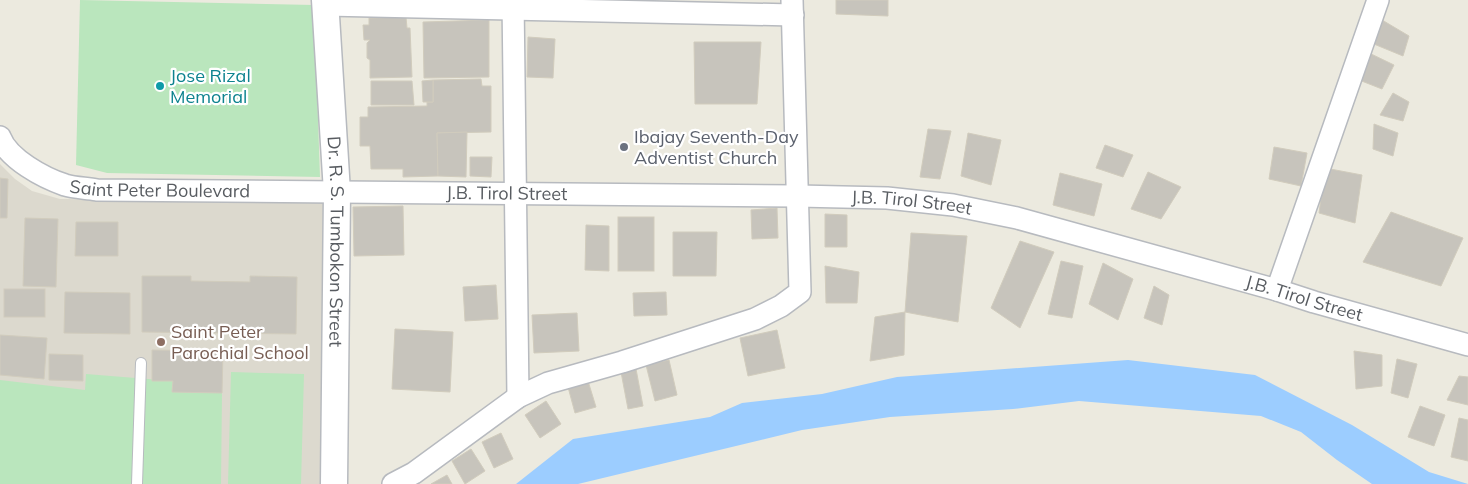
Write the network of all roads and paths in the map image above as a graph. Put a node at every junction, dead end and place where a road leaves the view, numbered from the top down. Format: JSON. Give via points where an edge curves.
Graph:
{"nodes":[{"id":1,"x":1378,"y":0,"type":"edge"},
{"id":2,"x":326,"y":3,"type":"edge"},
{"id":3,"x":513,"y":5,"type":"edge"},
{"id":4,"x":793,"y":8,"type":"edge"},
{"id":5,"x":0,"y":137,"type":"edge"},
{"id":6,"x":337,"y":192,"type":"junction"},
{"id":7,"x":516,"y":195,"type":"junction"},
{"id":8,"x":798,"y":196,"type":"junction"},
{"id":9,"x":1277,"y":290,"type":"junction"},
{"id":10,"x":1468,"y":345,"type":"edge"},
{"id":11,"x":141,"y":362,"type":"dead end"},
{"id":12,"x":518,"y":397,"type":"junction"},
{"id":13,"x":138,"y":484,"type":"edge"},
{"id":14,"x":334,"y":484,"type":"edge"},
{"id":15,"x":393,"y":484,"type":"edge"}],
"edges":[{"from":1,"to":9,"type":"street"},
{"from":2,"to":3,"type":"street"},
{"from":2,"to":6,"type":"street","name":"Dr. R. S. Tumbokon Street"},
{"from":3,"to":4,"type":"street"},
{"from":3,"to":7,"type":"street"},
{"from":4,"to":8,"type":"street"},
{"from":5,"to":6,"type":"street","name":"Saint Peter Boulevard","via":[[3,147],[34,172],[66,185],[97,190]]},
{"from":6,"to":7,"type":"street","name":"J.B. Tirol Street"},
{"from":6,"to":14,"type":"street","name":"Dr. R. S. Tumbokon Street"},
{"from":7,"to":8,"type":"street","name":"J.B. Tirol Street"},
{"from":7,"to":12,"type":"street"},
{"from":8,"to":9,"type":"street","name":"J.B. Tirol Street","via":[[887,198],[1017,218]]},
{"from":8,"to":12,"type":"street","via":[[800,292],[781,306],[755,319],[548,383]]},
{"from":9,"to":10,"type":"street","name":"J.B. Tirol Street"},
{"from":11,"to":13,"type":"lane"},
{"from":12,"to":15,"type":"street","via":[[414,473]]}]}
